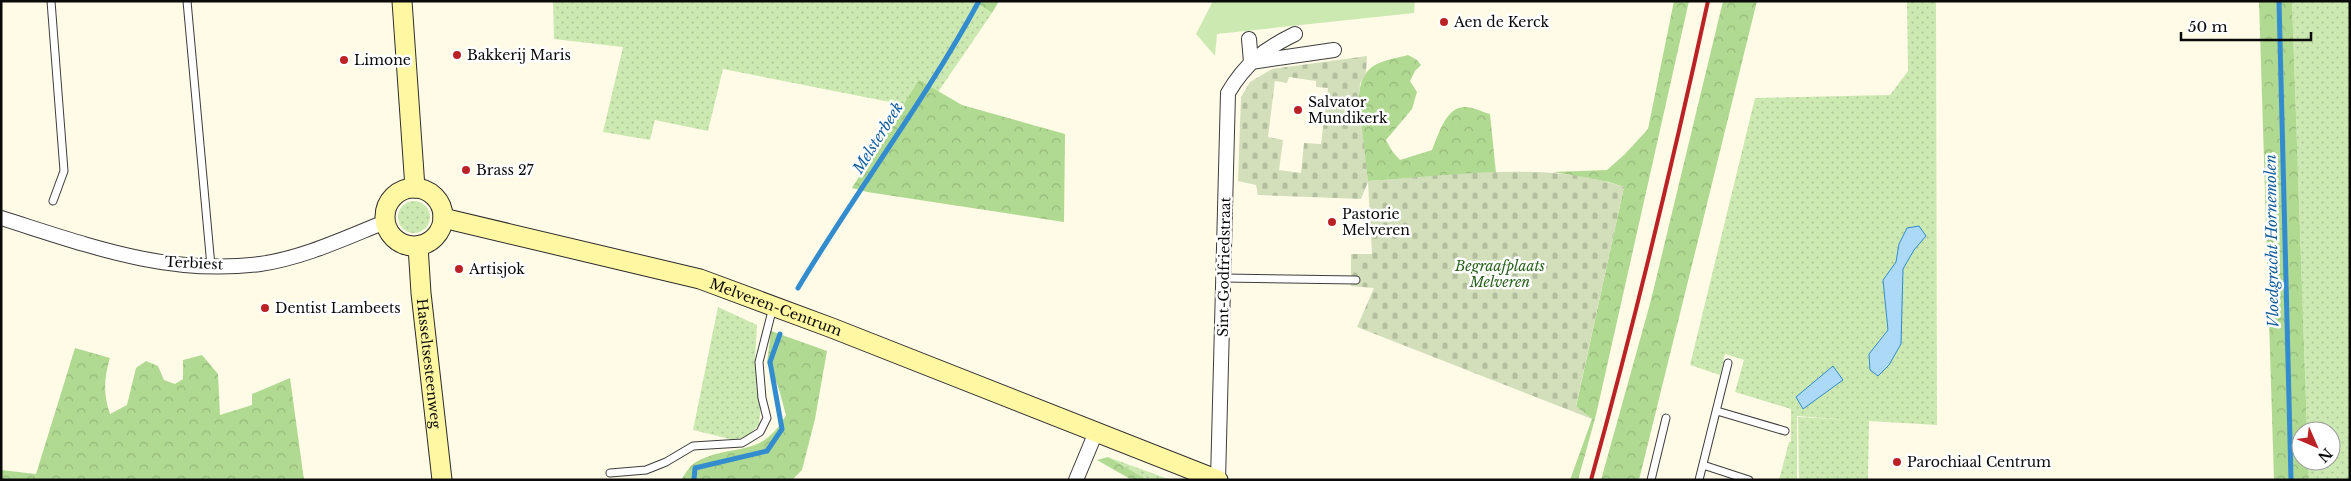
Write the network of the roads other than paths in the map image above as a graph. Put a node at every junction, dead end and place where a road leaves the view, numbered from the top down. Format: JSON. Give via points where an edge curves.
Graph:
{"nodes":[{"id":1,"x":50,"y":1,"type":"edge"},
{"id":2,"x":187,"y":1,"type":"edge"},
{"id":3,"x":402,"y":1,"type":"edge"},
{"id":4,"x":1295,"y":34,"type":"dead end"},
{"id":5,"x":1249,"y":39,"type":"dead end"},
{"id":6,"x":1334,"y":50,"type":"dead end"},
{"id":7,"x":1251,"y":62,"type":"junction"},
{"id":8,"x":415,"y":188,"type":"junction"},
{"id":9,"x":53,"y":201,"type":"dead end"},
{"id":10,"x":1,"y":218,"type":"edge"},
{"id":11,"x":443,"y":218,"type":"junction"},
{"id":12,"x":385,"y":222,"type":"junction"},
{"id":13,"x":418,"y":246,"type":"junction"},
{"id":14,"x":211,"y":266,"type":"junction"},
{"id":15,"x":1224,"y":278,"type":"junction"},
{"id":16,"x":1356,"y":280,"type":"dead end"},
{"id":17,"x":773,"y":307,"type":"junction"},
{"id":18,"x":1728,"y":363,"type":"dead end"},
{"id":19,"x":1717,"y":411,"type":"junction"},
{"id":20,"x":1666,"y":418,"type":"dead end"},
{"id":21,"x":1785,"y":431,"type":"dead end"},
{"id":22,"x":1096,"y":432,"type":"junction"},
{"id":23,"x":1703,"y":465,"type":"junction"},
{"id":24,"x":610,"y":473,"type":"dead end"},
{"id":25,"x":442,"y":480,"type":"edge"},
{"id":26,"x":1076,"y":480,"type":"edge"},
{"id":27,"x":1218,"y":480,"type":"edge"},
{"id":28,"x":1651,"y":480,"type":"edge"},
{"id":29,"x":1699,"y":480,"type":"edge"},
{"id":30,"x":1749,"y":480,"type":"edge"}],
"edges":[{"from":1,"to":9,"type":"lane","via":[[64,171]]},
{"from":2,"to":14,"type":"lane"},
{"from":3,"to":8,"type":"main road"},
{"from":4,"to":7,"type":"street","name":"Sint-Godfriedstraat"},
{"from":5,"to":7,"type":"street"},
{"from":6,"to":7,"type":"street"},
{"from":7,"to":15,"type":"street","name":"Sint-Godfriedstraat","via":[[1228,93]]},
{"from":8,"to":11,"type":"main road","via":[[432,194],[442,209]]},
{"from":8,"to":12,"type":"main road","via":[[404,190],[392,199]]},
{"from":10,"to":14,"type":"street","name":"Terbiest","via":[[136,259]]},
{"from":11,"to":13,"type":"main road","via":[[442,226],[433,239]]},
{"from":11,"to":17,"type":"main road","name":"Melveren-Centrum","via":[[700,279]]},
{"from":12,"to":13,"type":"main road","via":[[394,238],[410,246]]},
{"from":12,"to":14,"type":"street","name":"Terbiest","via":[[319,248],[260,264]]},
{"from":13,"to":25,"type":"main road","name":"Hasseltsesteenweg"},
{"from":15,"to":16,"type":"lane"},
{"from":15,"to":27,"type":"street","name":"Sint-Godfriedstraat"},
{"from":17,"to":22,"type":"main road","name":"Melveren-Centrum"},
{"from":17,"to":24,"type":"lane","via":[[759,362],[766,418],[760,432],[742,443],[693,446],[646,470]]},
{"from":18,"to":19,"type":"lane"},
{"from":19,"to":21,"type":"lane"},
{"from":19,"to":23,"type":"lane"},
{"from":20,"to":28,"type":"lane"},
{"from":22,"to":26,"type":"street"},
{"from":22,"to":27,"type":"main road","name":"Melveren-Centrum"},
{"from":23,"to":29,"type":"lane"},
{"from":23,"to":30,"type":"lane"}]}
